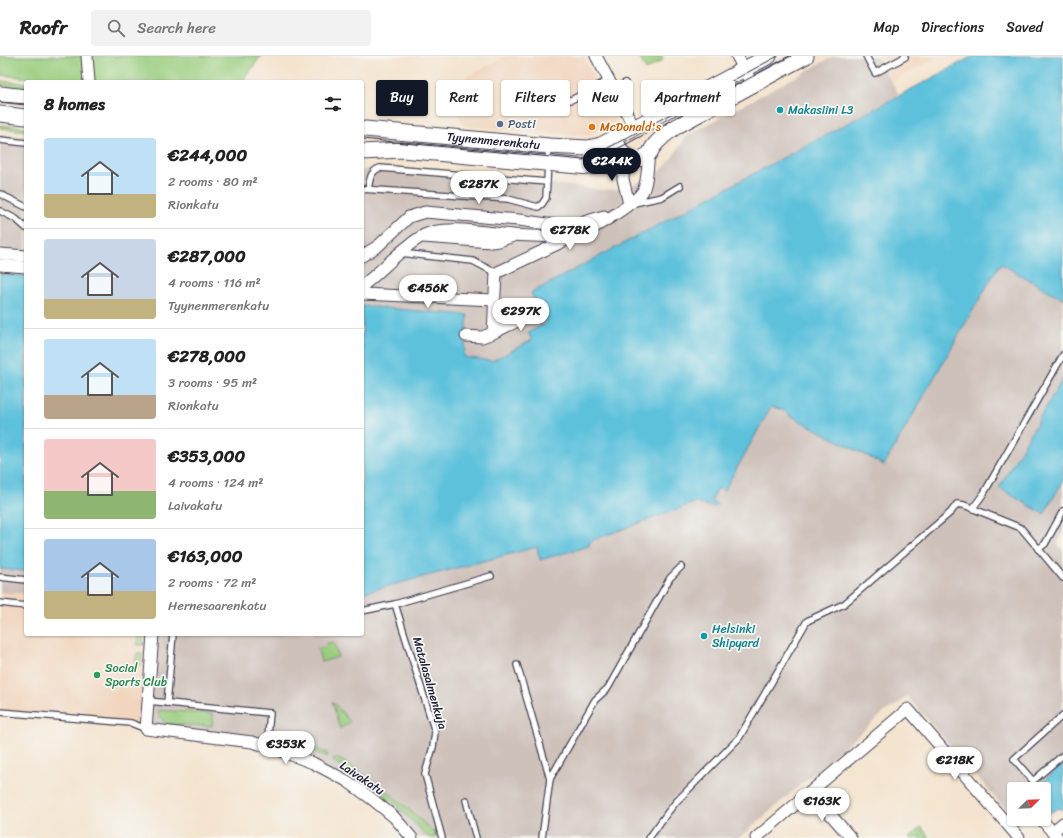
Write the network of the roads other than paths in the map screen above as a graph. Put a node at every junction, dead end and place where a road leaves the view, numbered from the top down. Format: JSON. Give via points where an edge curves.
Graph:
{"nodes":[{"id":1,"x":86,"y":56,"type":"edge"},
{"id":2,"x":596,"y":56,"type":"edge"},
{"id":3,"x":737,"y":56,"type":"edge"},
{"id":4,"x":769,"y":56,"type":"edge"},
{"id":5,"x":806,"y":56,"type":"edge"},
{"id":6,"x":866,"y":56,"type":"edge"},
{"id":7,"x":904,"y":56,"type":"edge"},
{"id":8,"x":744,"y":69,"type":"junction"},
{"id":9,"x":89,"y":80,"type":"edge"},
{"id":10,"x":608,"y":80,"type":"edge"},
{"id":11,"x":753,"y":85,"type":"junction"},
{"id":12,"x":0,"y":94,"type":"edge"},
{"id":13,"x":24,"y":97,"type":"edge"},
{"id":14,"x":0,"y":114,"type":"edge"},
{"id":15,"x":628,"y":116,"type":"edge"},
{"id":16,"x":24,"y":117,"type":"edge"},
{"id":17,"x":364,"y":127,"type":"edge"},
{"id":18,"x":634,"y":127,"type":"junction"},
{"id":19,"x":620,"y":135,"type":"junction"},
{"id":20,"x":0,"y":140,"type":"edge"},
{"id":21,"x":24,"y":142,"type":"edge"},
{"id":22,"x":550,"y":146,"type":"junction"},
{"id":23,"x":364,"y":148,"type":"edge"},
{"id":24,"x":364,"y":150,"type":"edge"},
{"id":25,"x":649,"y":155,"type":"junction"},
{"id":26,"x":624,"y":156,"type":"junction"},
{"id":27,"x":548,"y":164,"type":"junction"},
{"id":28,"x":487,"y":176,"type":"junction"},
{"id":29,"x":547,"y":182,"type":"junction"},
{"id":30,"x":680,"y":186,"type":"dead end"},
{"id":31,"x":365,"y":189,"type":"edge"},
{"id":32,"x":0,"y":194,"type":"edge"},
{"id":33,"x":485,"y":197,"type":"junction"},
{"id":34,"x":630,"y":204,"type":"junction"},
{"id":35,"x":24,"y":206,"type":"edge"},
{"id":36,"x":0,"y":211,"type":"edge"},
{"id":37,"x":618,"y":212,"type":"junction"},
{"id":38,"x":24,"y":226,"type":"edge"},
{"id":39,"x":584,"y":232,"type":"junction"},
{"id":40,"x":400,"y":253,"type":"junction"},
{"id":41,"x":0,"y":254,"type":"edge"},
{"id":42,"x":364,"y":255,"type":"edge"},
{"id":43,"x":24,"y":256,"type":"edge"},
{"id":44,"x":0,"y":265,"type":"edge"},
{"id":45,"x":24,"y":267,"type":"edge"},
{"id":46,"x":496,"y":273,"type":"junction"},
{"id":47,"x":364,"y":284,"type":"edge"},
{"id":48,"x":364,"y":294,"type":"edge"},
{"id":49,"x":494,"y":300,"type":"junction"},
{"id":50,"x":540,"y":310,"type":"dead end"},
{"id":51,"x":493,"y":333,"type":"junction"},
{"id":52,"x":466,"y":336,"type":"dead end"},
{"id":53,"x":1063,"y":355,"type":"edge"},
{"id":54,"x":973,"y":508,"type":"junction"},
{"id":55,"x":1063,"y":511,"type":"edge"},
{"id":56,"x":1038,"y":549,"type":"junction"},
{"id":57,"x":681,"y":567,"type":"dead end"},
{"id":58,"x":491,"y":576,"type":"dead end"},
{"id":59,"x":0,"y":577,"type":"edge"},
{"id":60,"x":1063,"y":578,"type":"edge"},
{"id":61,"x":24,"y":580,"type":"edge"},
{"id":62,"x":0,"y":603,"type":"edge"},
{"id":63,"x":396,"y":604,"type":"junction"},
{"id":64,"x":24,"y":606,"type":"edge"},
{"id":65,"x":364,"y":611,"type":"edge"},
{"id":66,"x":153,"y":636,"type":"edge"},
{"id":67,"x":173,"y":636,"type":"edge"},
{"id":68,"x":517,"y":665,"type":"dead end"},
{"id":69,"x":148,"y":702,"type":"junction"},
{"id":70,"x":167,"y":703,"type":"junction"},
{"id":71,"x":0,"y":712,"type":"edge"},
{"id":72,"x":1063,"y":715,"type":"edge"},
{"id":73,"x":146,"y":729,"type":"junction"},
{"id":74,"x":267,"y":746,"type":"junction"},
{"id":75,"x":1063,"y":755,"type":"edge"},
{"id":76,"x":550,"y":779,"type":"junction"},
{"id":77,"x":811,"y":792,"type":"junction"},
{"id":78,"x":466,"y":800,"type":"dead end"},
{"id":79,"x":1063,"y":823,"type":"edge"},
{"id":80,"x":1047,"y":826,"type":"edge"},
{"id":81,"x":1055,"y":835,"type":"edge"},
{"id":82,"x":412,"y":838,"type":"edge"},
{"id":83,"x":442,"y":838,"type":"edge"},
{"id":84,"x":476,"y":838,"type":"edge"},
{"id":85,"x":542,"y":838,"type":"edge"},
{"id":86,"x":649,"y":838,"type":"edge"},
{"id":87,"x":756,"y":838,"type":"edge"},
{"id":88,"x":851,"y":838,"type":"edge"},
{"id":89,"x":1019,"y":838,"type":"edge"}],
"edges":[{"from":1,"to":9,"type":"street"},
{"from":2,"to":10,"type":"street"},
{"from":3,"to":8,"type":"street"},
{"from":4,"to":8,"type":"main road","name":"Tyynenmerenkatu"},
{"from":5,"to":11,"type":"main road"},
{"from":6,"to":7,"type":"lane","via":[[875,73]]},
{"from":8,"to":11,"type":"street"},
{"from":8,"to":18,"type":"main road","name":"Tyynenmerenkatu"},
{"from":11,"to":25,"type":"main road","via":[[677,126],[653,147]]},
{"from":12,"to":13,"type":"main road"},
{"from":14,"to":16,"type":"main road"},
{"from":15,"to":18,"type":"street"},
{"from":17,"to":22,"type":"main road","name":"Tyynenmerenkatu"},
{"from":17,"to":23,"type":"main road","name":"Tyynenmerenkatu","via":[[367,140]]},
{"from":18,"to":19,"type":"main road","name":"Tyynenmerenkatu"},
{"from":19,"to":22,"type":"main road","name":"Tyynenmerenkatu","via":[[601,145],[588,148]]},
{"from":19,"to":26,"type":"main road","via":[[619,148]]},
{"from":20,"to":21,"type":"lane"},
{"from":22,"to":27,"type":"lane"},
{"from":24,"to":27,"type":"main road","name":"Tyynenmerenkatu","via":[[402,150]]},
{"from":25,"to":26,"type":"main road","name":"Tyynenmerenkatu","via":[[634,158]]},
{"from":25,"to":34,"type":"street","via":[[647,181],[640,196]]},
{"from":26,"to":27,"type":"main road","name":"Tyynenmerenkatu","via":[[589,167]]},
{"from":26,"to":34,"type":"street","via":[[623,179]]},
{"from":27,"to":29,"type":"lane"},
{"from":28,"to":29,"type":"lane"},
{"from":28,"to":31,"type":"lane","via":[[380,168],[372,172]]},
{"from":28,"to":33,"type":"lane"},
{"from":29,"to":33,"type":"lane","via":[[546,198],[538,206],[514,199]]},
{"from":30,"to":34,"type":"lane","via":[[662,197]]},
{"from":31,"to":33,"type":"lane"},
{"from":32,"to":35,"type":"lane"},
{"from":34,"to":37,"type":"street"},
{"from":36,"to":38,"type":"lane"},
{"from":37,"to":39,"type":"street"},
{"from":37,"to":42,"type":"street","via":[[577,224],[554,225],[425,212],[409,217],[378,246]]},
{"from":39,"to":40,"type":"street","via":[[569,237],[434,231],[421,237]]},
{"from":39,"to":46,"type":"street"},
{"from":40,"to":46,"type":"lane","via":[[473,261]]},
{"from":40,"to":47,"type":"street"},
{"from":41,"to":43,"type":"street"},
{"from":44,"to":45,"type":"street"},
{"from":46,"to":49,"type":"street"},
{"from":48,"to":49,"type":"street"},
{"from":49,"to":51,"type":"street"},
{"from":50,"to":51,"type":"street"},
{"from":51,"to":52,"type":"street","via":[[482,337]]},
{"from":53,"to":54,"type":"lane"},
{"from":54,"to":56,"type":"lane","via":[[1020,528]]},
{"from":54,"to":86,"type":"lane","via":[[957,504],[951,512],[844,604],[807,621],[739,738],[676,802]]},
{"from":55,"to":56,"type":"lane","via":[[1045,544]]},
{"from":56,"to":60,"type":"lane"},
{"from":57,"to":76,"type":"lane","via":[[670,578],[608,688],[595,700]]},
{"from":58,"to":63,"type":"lane"},
{"from":59,"to":61,"type":"lane"},
{"from":62,"to":64,"type":"lane"},
{"from":63,"to":65,"type":"lane"},
{"from":63,"to":83,"type":"lane","name":"Matalasalmenkuja","via":[[434,732],[434,747],[425,774]]},
{"from":66,"to":69,"type":"street"},
{"from":67,"to":70,"type":"lane"},
{"from":68,"to":76,"type":"lane"},
{"from":69,"to":70,"type":"lane"},
{"from":69,"to":73,"type":"street"},
{"from":70,"to":74,"type":"lane","via":[[270,713]]},
{"from":71,"to":73,"type":"lane","via":[[131,723]]},
{"from":72,"to":75,"type":"lane","via":[[1014,759],[1033,781]]},
{"from":73,"to":74,"type":"street","name":"Laivakatu"},
{"from":74,"to":82,"type":"street","name":"Laivakatu","via":[[313,763],[347,781],[394,817]]},
{"from":76,"to":85,"type":"lane"},
{"from":77,"to":87,"type":"street"},
{"from":77,"to":88,"type":"street"},
{"from":77,"to":89,"type":"street","via":[[908,709]]},
{"from":78,"to":84,"type":"lane"},
{"from":79,"to":81,"type":"street"},
{"from":80,"to":81,"type":"street"}]}
